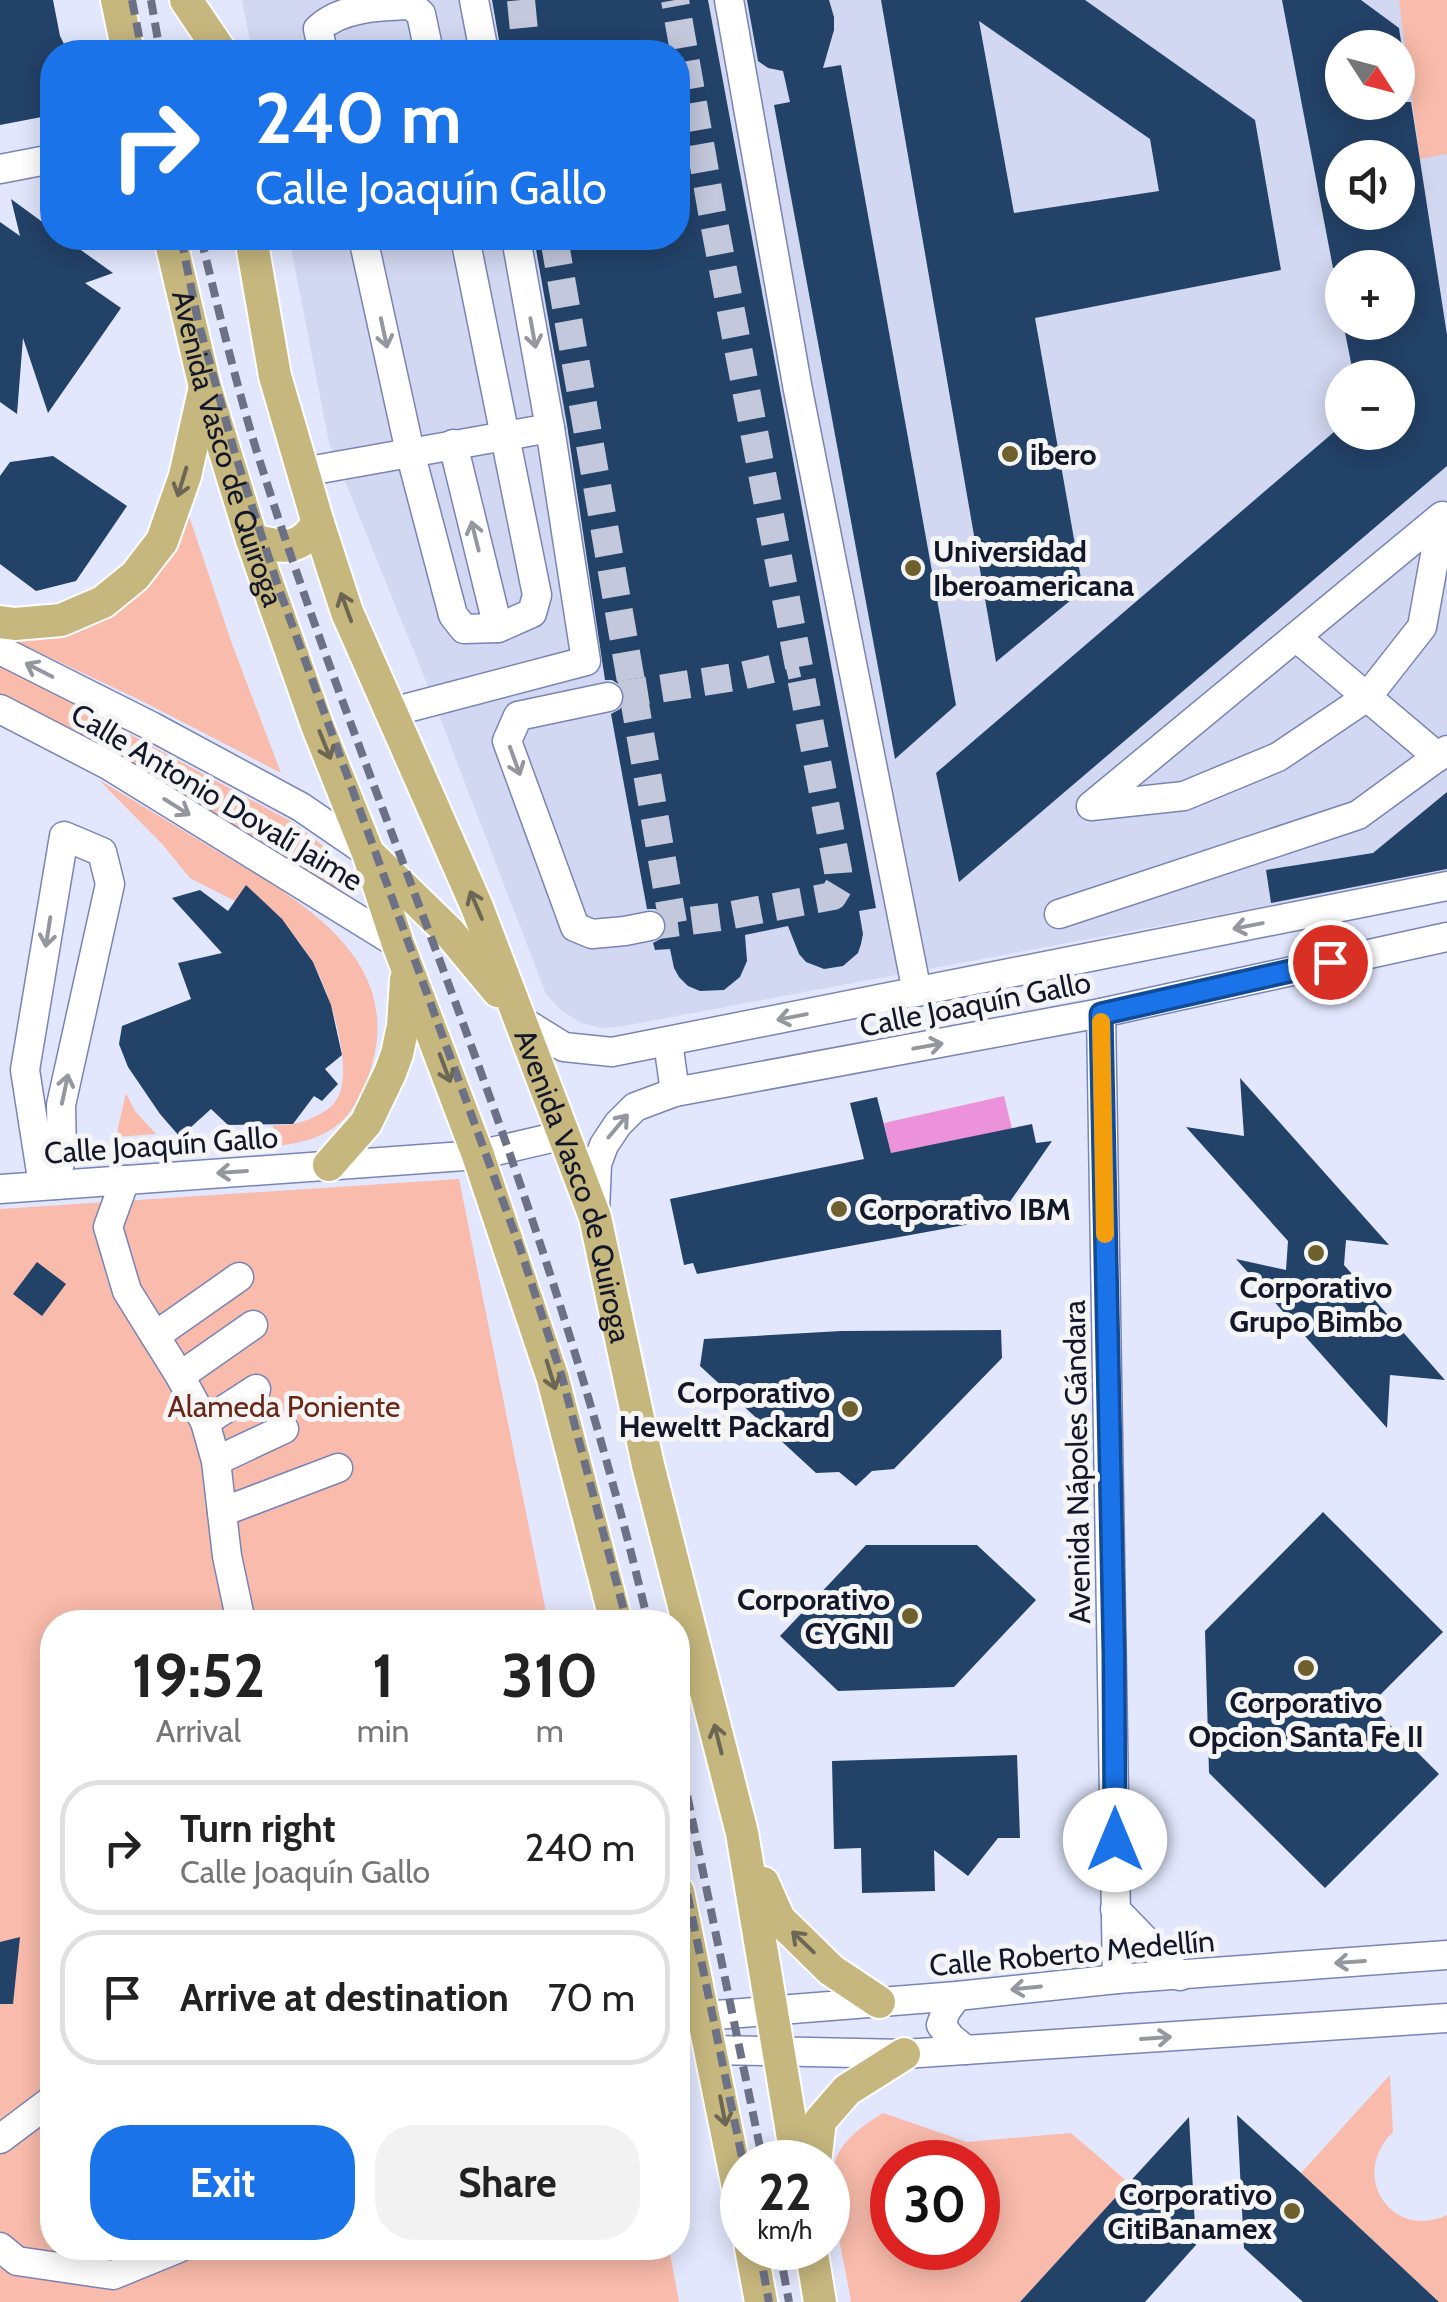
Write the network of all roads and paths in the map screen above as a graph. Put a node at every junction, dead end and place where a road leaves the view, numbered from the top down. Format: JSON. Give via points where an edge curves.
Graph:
{"nodes":[{"id":1,"x":117,"y":0,"type":"edge"},
{"id":2,"x":186,"y":0,"type":"edge"},
{"id":3,"x":210,"y":0,"type":"edge"},
{"id":4,"x":474,"y":0,"type":"edge"},
{"id":5,"x":729,"y":0,"type":"edge"},
{"id":6,"x":125,"y":40,"type":"edge"},
{"id":7,"x":212,"y":40,"type":"edge"},
{"id":8,"x":217,"y":40,"type":"edge"},
{"id":9,"x":320,"y":40,"type":"edge"},
{"id":10,"x":427,"y":40,"type":"edge"},
{"id":11,"x":482,"y":40,"type":"edge"},
{"id":12,"x":40,"y":162,"type":"edge"},
{"id":13,"x":0,"y":170,"type":"edge"},
{"id":14,"x":173,"y":250,"type":"edge"},
{"id":15,"x":253,"y":250,"type":"edge"},
{"id":16,"x":366,"y":250,"type":"edge"},
{"id":17,"x":467,"y":250,"type":"edge"},
{"id":18,"x":518,"y":250,"type":"edge"},
{"id":19,"x":205,"y":387,"type":"junction"},
{"id":20,"x":550,"y":428,"type":"junction"},
{"id":21,"x":504,"y":437,"type":"junction"},
{"id":22,"x":453,"y":444,"type":"junction"},
{"id":23,"x":410,"y":452,"type":"junction"},
{"id":24,"x":303,"y":472,"type":"junction"},
{"id":25,"x":318,"y":523,"type":"junction"},
{"id":26,"x":252,"y":540,"type":"junction"},
{"id":27,"x":0,"y":622,"type":"edge"},
{"id":28,"x":498,"y":628,"type":"junction"},
{"id":29,"x":1296,"y":637,"type":"junction"},
{"id":30,"x":0,"y":650,"type":"edge"},
{"id":31,"x":1368,"y":696,"type":"junction"},
{"id":32,"x":608,"y":697,"type":"tunnel mouth"},
{"id":33,"x":0,"y":709,"type":"edge"},
{"id":34,"x":392,"y":712,"type":"junction"},
{"id":35,"x":1443,"y":754,"type":"edge"},
{"id":36,"x":368,"y":854,"type":"junction"},
{"id":37,"x":1447,"y":887,"type":"edge"},
{"id":38,"x":1058,"y":914,"type":"dead end"},
{"id":39,"x":650,"y":926,"type":"tunnel mouth"},
{"id":40,"x":1446,"y":936,"type":"edge"},
{"id":41,"x":402,"y":955,"type":"junction"},
{"id":42,"x":916,"y":992,"type":"junction"},
{"id":43,"x":1101,"y":1014,"type":"junction"},
{"id":44,"x":519,"y":1018,"type":"junction"},
{"id":45,"x":668,"y":1042,"type":"junction"},
{"id":46,"x":676,"y":1092,"type":"junction"},
{"id":47,"x":564,"y":1135,"type":"junction"},
{"id":48,"x":478,"y":1155,"type":"junction"},
{"id":49,"x":329,"y":1166,"type":"junction"},
{"id":50,"x":124,"y":1180,"type":"junction"},
{"id":51,"x":48,"y":1185,"type":"junction"},
{"id":52,"x":0,"y":1188,"type":"edge"},
{"id":53,"x":595,"y":1217,"type":"junction"},
{"id":54,"x":238,"y":1276,"type":"dead end"},
{"id":55,"x":253,"y":1325,"type":"dead end"},
{"id":56,"x":156,"y":1336,"type":"junction"},
{"id":57,"x":180,"y":1376,"type":"junction"},
{"id":58,"x":256,"y":1389,"type":"dead end"},
{"id":59,"x":205,"y":1422,"type":"junction"},
{"id":60,"x":284,"y":1429,"type":"dead end"},
{"id":61,"x":216,"y":1462,"type":"junction"},
{"id":62,"x":338,"y":1468,"type":"dead end"},
{"id":63,"x":222,"y":1512,"type":"junction"},
{"id":64,"x":238,"y":1610,"type":"edge"},
{"id":65,"x":613,"y":1610,"type":"edge"},
{"id":66,"x":685,"y":1610,"type":"edge"},
{"id":67,"x":690,"y":1629,"type":"edge"},
{"id":68,"x":742,"y":1833,"type":"junction"},
{"id":69,"x":1114,"y":1908,"type":"junction"},
{"id":70,"x":690,"y":1952,"type":"edge"},
{"id":71,"x":1447,"y":1955,"type":"edge"},
{"id":72,"x":1180,"y":1976,"type":"junction"},
{"id":73,"x":1117,"y":1979,"type":"junction"},
{"id":74,"x":958,"y":1996,"type":"junction"},
{"id":75,"x":879,"y":2002,"type":"junction"},
{"id":76,"x":772,"y":2012,"type":"junction"},
{"id":77,"x":703,"y":2016,"type":"junction"},
{"id":78,"x":1447,"y":2018,"type":"edge"},
{"id":79,"x":711,"y":2050,"type":"junction"},
{"id":80,"x":966,"y":2050,"type":"junction"},
{"id":81,"x":779,"y":2051,"type":"junction"},
{"id":82,"x":904,"y":2054,"type":"junction"},
{"id":83,"x":40,"y":2109,"type":"edge"},
{"id":84,"x":0,"y":2139,"type":"edge"},
{"id":85,"x":729,"y":2140,"type":"edge"},
{"id":86,"x":793,"y":2140,"type":"edge"},
{"id":87,"x":818,"y":2140,"type":"edge"},
{"id":88,"x":0,"y":2248,"type":"edge"},
{"id":89,"x":151,"y":2260,"type":"edge"},
{"id":90,"x":754,"y":2270,"type":"edge"},
{"id":91,"x":815,"y":2270,"type":"edge"},
{"id":92,"x":761,"y":2302,"type":"edge"},
{"id":93,"x":820,"y":2302,"type":"edge"}],
"edges":[{"from":1,"to":6,"type":"main road"},
{"from":2,"to":7,"type":"main road"},
{"from":3,"to":8,"type":"main road"},
{"from":4,"to":11,"type":"street"},
{"from":5,"to":42,"type":"street"},
{"from":9,"to":10,"type":"street","via":[[318,29],[328,19],[411,5],[422,14]]},
{"from":12,"to":13,"type":"street"},
{"from":14,"to":19,"type":"main road","name":"Avenida Vasco de Quiroga"},
{"from":15,"to":24,"type":"main road","name":"Avenida Vasco de Quiroga","via":[[274,376]]},
{"from":16,"to":23,"type":"street","one_way":true},
{"from":17,"to":21,"type":"street"},
{"from":18,"to":20,"type":"street","one_way":true},
{"from":19,"to":26,"type":"main road","name":"Avenida Vasco de Quiroga"},
{"from":19,"to":27,"type":"main road","one_way":true,"via":[[162,541],[135,576],[103,602],[60,620]]},
{"from":20,"to":21,"type":"street"},
{"from":20,"to":34,"type":"street","via":[[586,661]]},
{"from":21,"to":22,"type":"street"},
{"from":21,"to":28,"type":"street","via":[[537,595],[532,613]]},
{"from":22,"to":23,"type":"street"},
{"from":28,"to":22,"type":"street","one_way":true},
{"from":23,"to":24,"type":"street"},
{"from":23,"to":28,"type":"street","via":[[453,615],[464,629]]},
{"from":24,"to":25,"type":"main road","name":"Avenida Vasco de Quiroga"},
{"from":25,"to":26,"type":"main road","via":[[290,546]]},
{"from":34,"to":25,"type":"main road","name":"Avenida Vasco de Quiroga","one_way":true,"via":[[347,612]]},
{"from":26,"to":36,"type":"main road","name":"Avenida Vasco de Quiroga","one_way":true},
{"from":29,"to":31,"type":"street"},
{"from":29,"to":31,"type":"street","via":[[1442,516],[1422,626]]},
{"from":29,"to":31,"type":"street","via":[[1091,806],[1184,796],[1278,757]]},
{"from":36,"to":30,"type":"street","name":"Calle Antonio Dovalí Jaime","one_way":true,"via":[[302,808]]},
{"from":31,"to":35,"type":"street"},
{"from":32,"to":39,"type":"street","one_way":true,"via":[[518,716],[507,741],[575,926],[592,934]]},
{"from":33,"to":41,"type":"street","name":"Calle Antonio Dovalí Jaime","one_way":true,"via":[[110,766]]},
{"from":44,"to":34,"type":"main road","name":"Avenida Vasco de Quiroga","one_way":true},
{"from":35,"to":38,"type":"street","via":[[1358,815]]},
{"from":36,"to":41,"type":"main road","name":"Avenida Vasco de Quiroga"},
{"from":36,"to":44,"type":"main road","via":[[449,932]]},
{"from":37,"to":42,"type":"street","name":"Calle Joaquín Gallo","one_way":true},
{"from":40,"to":43,"type":"street","name":"Calle Joaquín Gallo"},
{"from":41,"to":48,"type":"main road","name":"Avenida Vasco de Quiroga","one_way":true},
{"from":41,"to":49,"type":"main road","via":[[397,1054],[366,1123]]},
{"from":42,"to":45,"type":"street","name":"Calle Joaquín Gallo","one_way":true},
{"from":46,"to":43,"type":"street","name":"Calle Joaquín Gallo","one_way":true},
{"from":43,"to":69,"type":"street","name":"Avenida Nápoles Gándara"},
{"from":44,"to":45,"type":"street","name":"Calle Joaquín Gallo","via":[[564,1047],[612,1052]]},
{"from":44,"to":47,"type":"main road","name":"Avenida Vasco de Quiroga"},
{"from":45,"to":46,"type":"street"},
{"from":53,"to":46,"type":"street","name":"Calle Joaquín Gallo","one_way":true,"via":[[604,1145],[635,1107]]},
{"from":47,"to":48,"type":"street","name":"Calle Joaquín Gallo"},
{"from":47,"to":53,"type":"main road","name":"Avenida Vasco de Quiroga"},
{"from":48,"to":49,"type":"street","name":"Calle Joaquín Gallo"},
{"from":48,"to":65,"type":"main road","name":"Avenida Vasco de Quiroga","one_way":true,"via":[[553,1380]]},
{"from":49,"to":50,"type":"street","name":"Calle Joaquín Gallo","one_way":true},
{"from":50,"to":51,"type":"street","name":"Calle Joaquín Gallo"},
{"from":50,"to":56,"type":"street","via":[[108,1227],[126,1290]]},
{"from":51,"to":51,"type":"street","one_way":true,"via":[[62,1155],[61,1104],[110,884],[102,852],[64,836],[25,1070]]},
{"from":51,"to":52,"type":"street","name":"Calle Joaquín Gallo"},
{"from":66,"to":53,"type":"main road","name":"Avenida Vasco de Quiroga","one_way":true},
{"from":54,"to":56,"type":"street"},
{"from":55,"to":57,"type":"street"},
{"from":56,"to":57,"type":"street"},
{"from":57,"to":59,"type":"street"},
{"from":58,"to":59,"type":"street"},
{"from":59,"to":61,"type":"street"},
{"from":60,"to":61,"type":"street"},
{"from":61,"to":63,"type":"street"},
{"from":62,"to":63,"type":"street"},
{"from":63,"to":64,"type":"street"},
{"from":68,"to":67,"type":"main road","name":"Avenida Vasco de Quiroga","one_way":true},
{"from":75,"to":68,"type":"main road","one_way":true,"via":[[831,1970],[779,1920]]},
{"from":68,"to":76,"type":"main road","name":"Avenida Vasco de Quiroga"},
{"from":69,"to":72,"type":"street"},
{"from":69,"to":73,"type":"street","name":"Avenida Nápoles Gándara"},
{"from":70,"to":77,"type":"main road"},
{"from":71,"to":72,"type":"street","name":"Calle Roberto Medellín","one_way":true},
{"from":72,"to":73,"type":"street","name":"Calle Roberto Medellín"},
{"from":73,"to":74,"type":"street","name":"Calle Roberto Medellín","one_way":true},
{"from":74,"to":75,"type":"street","name":"Calle Roberto Medellín"},
{"from":74,"to":80,"type":"street","via":[[941,2025]]},
{"from":75,"to":76,"type":"street","name":"Calle Roberto Medellín"},
{"from":76,"to":77,"type":"street","name":"Calle Roberto Medellín"},
{"from":76,"to":81,"type":"main road","name":"Avenida Vasco de Quiroga"},
{"from":77,"to":79,"type":"main road"},
{"from":80,"to":78,"type":"street","one_way":true},
{"from":79,"to":81,"type":"street"},
{"from":79,"to":85,"type":"main road","one_way":true},
{"from":80,"to":82,"type":"street"},
{"from":81,"to":82,"type":"street"},
{"from":81,"to":86,"type":"main road","name":"Avenida Vasco de Quiroga"},
{"from":82,"to":87,"type":"main road","via":[[847,2090],[820,2121]]},
{"from":83,"to":84,"type":"street"},
{"from":88,"to":89,"type":"street","via":[[17,2261],[113,2276]]},
{"from":90,"to":92,"type":"main road"},
{"from":91,"to":93,"type":"main road"}]}
